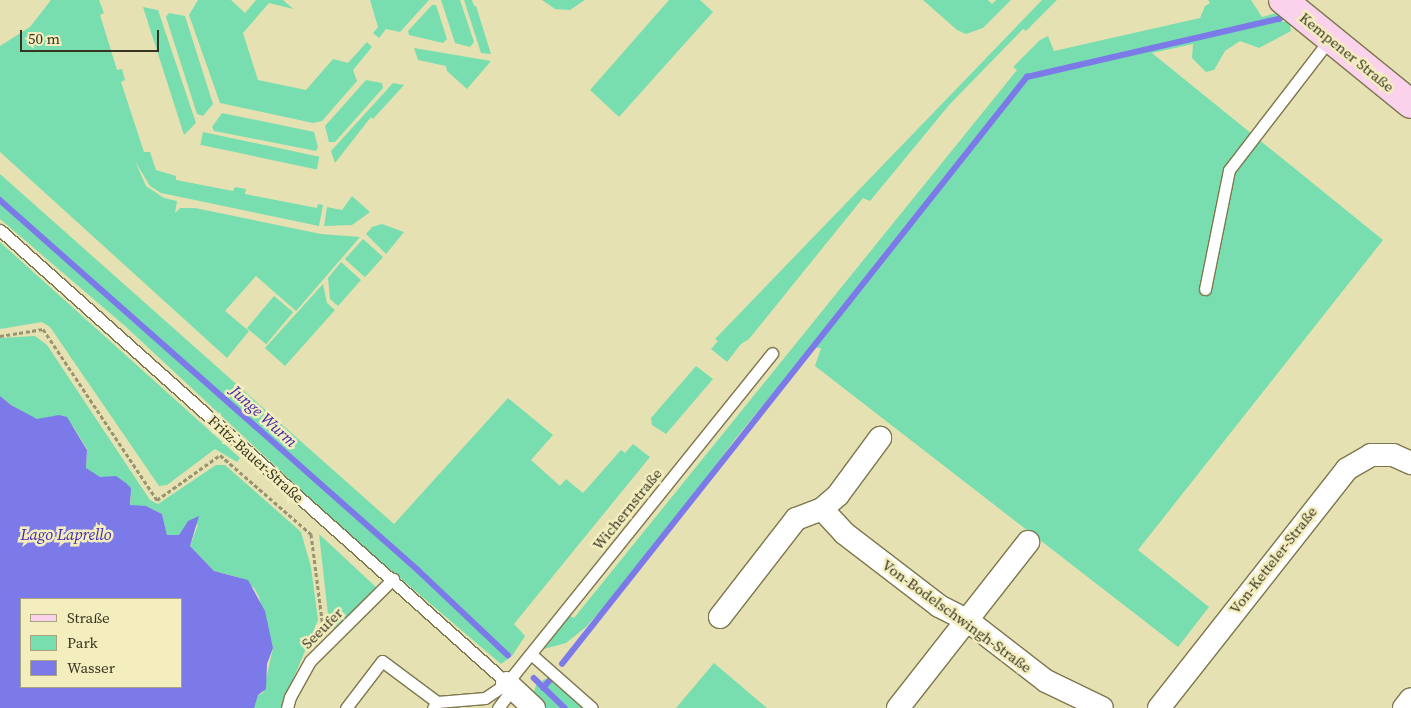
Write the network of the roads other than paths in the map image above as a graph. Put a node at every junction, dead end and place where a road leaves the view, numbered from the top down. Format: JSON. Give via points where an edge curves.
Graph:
{"nodes":[{"id":1,"x":1283,"y":0,"type":"edge"},
{"id":2,"x":1329,"y":40,"type":"junction"},
{"id":3,"x":1411,"y":104,"type":"edge"},
{"id":4,"x":0,"y":230,"type":"edge"},
{"id":5,"x":1204,"y":289,"type":"dead end"},
{"id":6,"x":772,"y":353,"type":"dead end"},
{"id":7,"x":880,"y":438,"type":"dead end"},
{"id":8,"x":1411,"y":463,"type":"edge"},
{"id":9,"x":822,"y":509,"type":"junction"},
{"id":10,"x":1028,"y":542,"type":"dead end"},
{"id":11,"x":393,"y":578,"type":"junction"},
{"id":12,"x":720,"y":617,"type":"dead end"},
{"id":13,"x":967,"y":620,"type":"junction"},
{"id":14,"x":530,"y":654,"type":"junction"},
{"id":15,"x":510,"y":686,"type":"junction"},
{"id":16,"x":1411,"y":699,"type":"edge"},
{"id":17,"x":435,"y":705,"type":"edge"},
{"id":18,"x":287,"y":708,"type":"edge"},
{"id":19,"x":346,"y":708,"type":"edge"},
{"id":20,"x":498,"y":708,"type":"edge"},
{"id":21,"x":534,"y":708,"type":"edge"},
{"id":22,"x":592,"y":708,"type":"edge"},
{"id":23,"x":898,"y":708,"type":"edge"},
{"id":24,"x":1102,"y":708,"type":"edge"},
{"id":25,"x":1160,"y":708,"type":"edge"},
{"id":26,"x":1404,"y":708,"type":"edge"}],
"edges":[{"from":1,"to":2,"type":"main road","name":"Kempener Straße"},
{"from":2,"to":3,"type":"main road","name":"Kempener Straße"},
{"from":2,"to":5,"type":"lane","via":[[1229,170]]},
{"from":4,"to":11,"type":"lane","name":"Fritz-Bauer-Straße"},
{"from":6,"to":14,"type":"lane","name":"Wichernstraße"},
{"from":7,"to":9,"type":"street","via":[[838,495]]},
{"from":8,"to":25,"type":"street","name":"Von-Ketteler-Straße","via":[[1394,455],[1371,455],[1347,468]]},
{"from":9,"to":12,"type":"street","via":[[796,519]]},
{"from":9,"to":13,"type":"street","name":"Von-Bodelschwingh-Straße","via":[[844,533],[940,606]]},
{"from":10,"to":13,"type":"street"},
{"from":11,"to":15,"type":"lane","name":"Fritz-Bauer-Straße"},
{"from":11,"to":18,"type":"lane","name":"Seeufer","via":[[310,661]]},
{"from":13,"to":23,"type":"street"},
{"from":13,"to":24,"type":"street","name":"Von-Bodelschwingh-Straße","via":[[1046,681]]},
{"from":14,"to":15,"type":"lane","name":"Wichernstraße"},
{"from":14,"to":22,"type":"lane"},
{"from":15,"to":17,"type":"lane","via":[[485,698]]},
{"from":15,"to":20,"type":"lane"},
{"from":15,"to":21,"type":"street","name":"Fritz-Bauer-Straße"},
{"from":16,"to":26,"type":"street"},
{"from":17,"to":19,"type":"lane","via":[[382,660]]}]}
